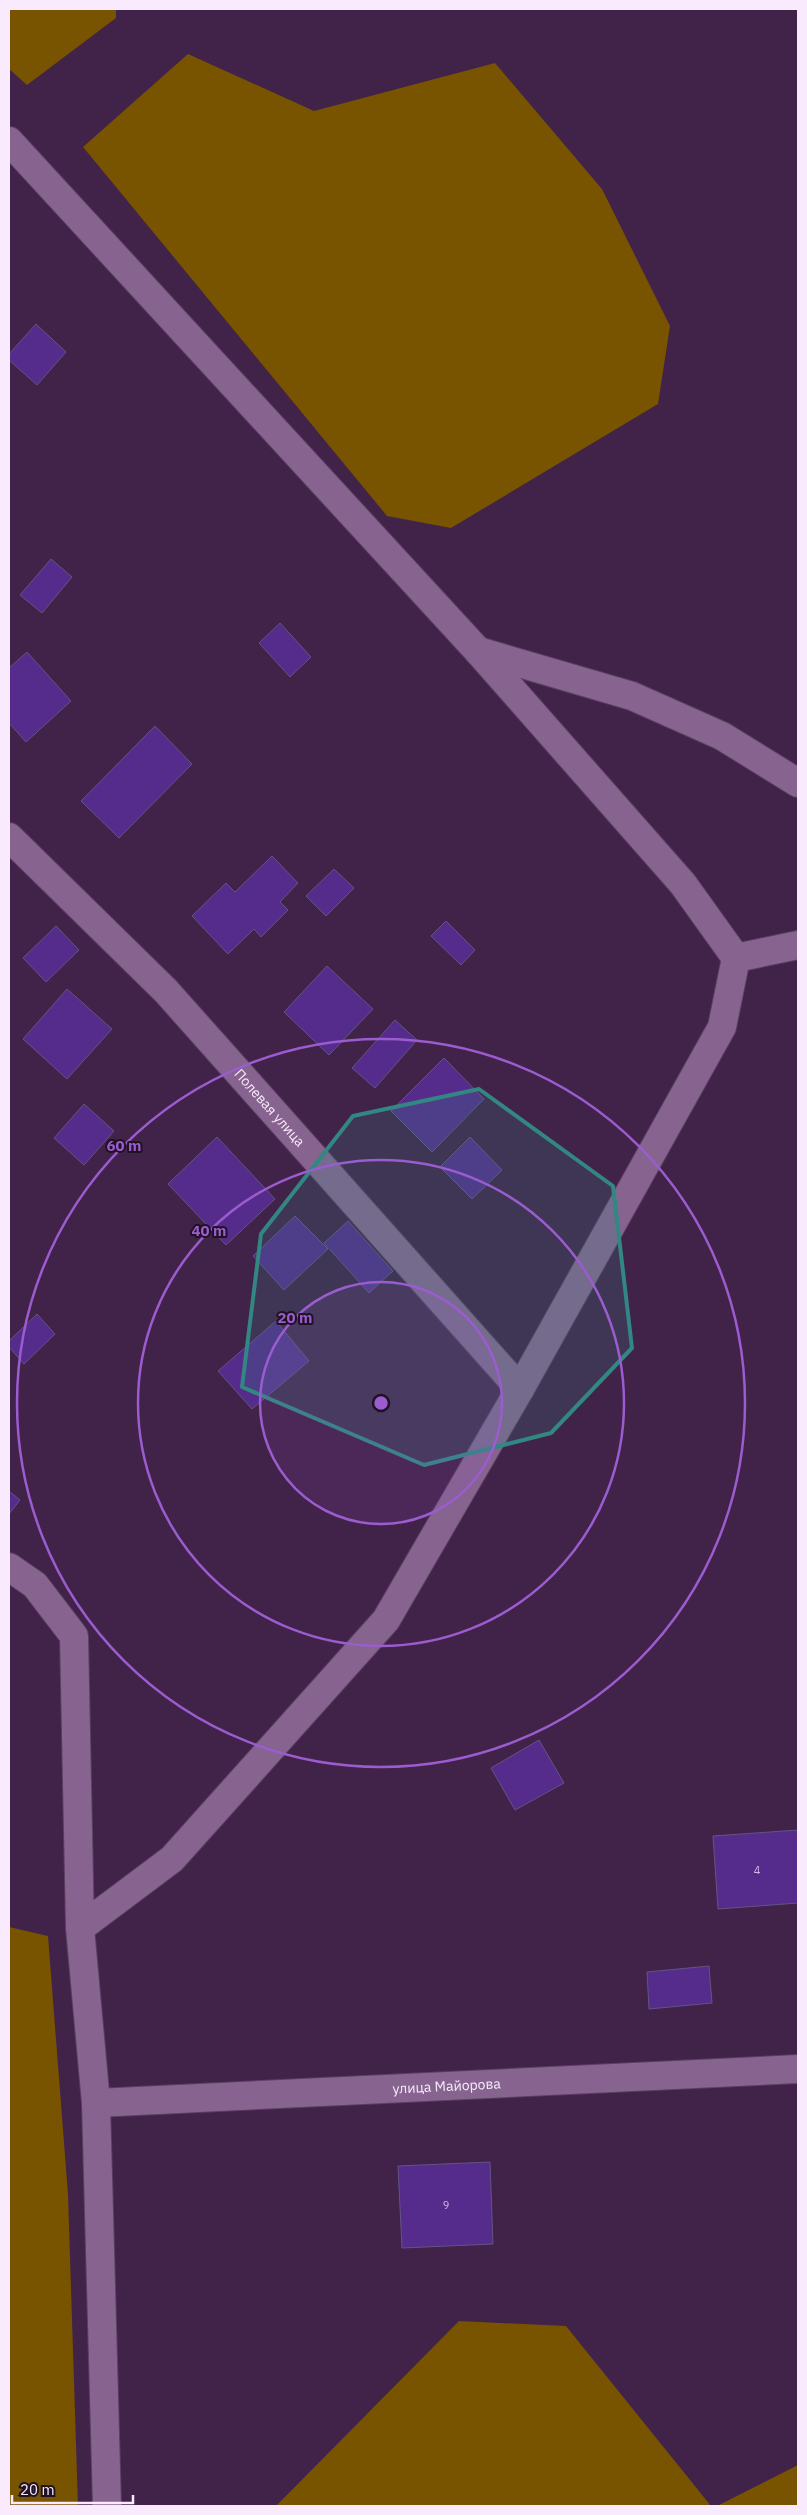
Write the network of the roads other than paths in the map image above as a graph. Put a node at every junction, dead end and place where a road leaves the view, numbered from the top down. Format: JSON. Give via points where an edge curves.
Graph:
{"nodes":[{"id":1,"x":9,"y":140,"type":"edge"},
{"id":2,"x":478,"y":651,"type":"junction"},
{"id":3,"x":798,"y":782,"type":"edge"},
{"id":4,"x":9,"y":837,"type":"edge"},
{"id":5,"x":798,"y":944,"type":"edge"},
{"id":6,"x":736,"y":958,"type":"junction"},
{"id":7,"x":520,"y":1389,"type":"junction"},
{"id":8,"x":9,"y":1567,"type":"edge"},
{"id":9,"x":80,"y":1928,"type":"junction"},
{"id":10,"x":798,"y":2069,"type":"edge"},
{"id":11,"x":96,"y":2103,"type":"junction"},
{"id":12,"x":108,"y":2506,"type":"edge"}],
"edges":[{"from":1,"to":2,"type":"street"},
{"from":2,"to":3,"type":"street","via":[[632,696],[722,736]]},
{"from":2,"to":6,"type":"street","via":[[683,884]]},
{"from":4,"to":7,"type":"street","name":"Полевая улица","via":[[166,991]]},
{"from":5,"to":6,"type":"street"},
{"from":6,"to":7,"type":"street","via":[[722,1027]]},
{"from":7,"to":9,"type":"street","via":[[386,1620],[172,1859]]},
{"from":8,"to":9,"type":"street","via":[[35,1585],[74,1636]]},
{"from":9,"to":11,"type":"street"},
{"from":10,"to":11,"type":"street","name":"улица Майорова"},
{"from":11,"to":12,"type":"street"}]}
